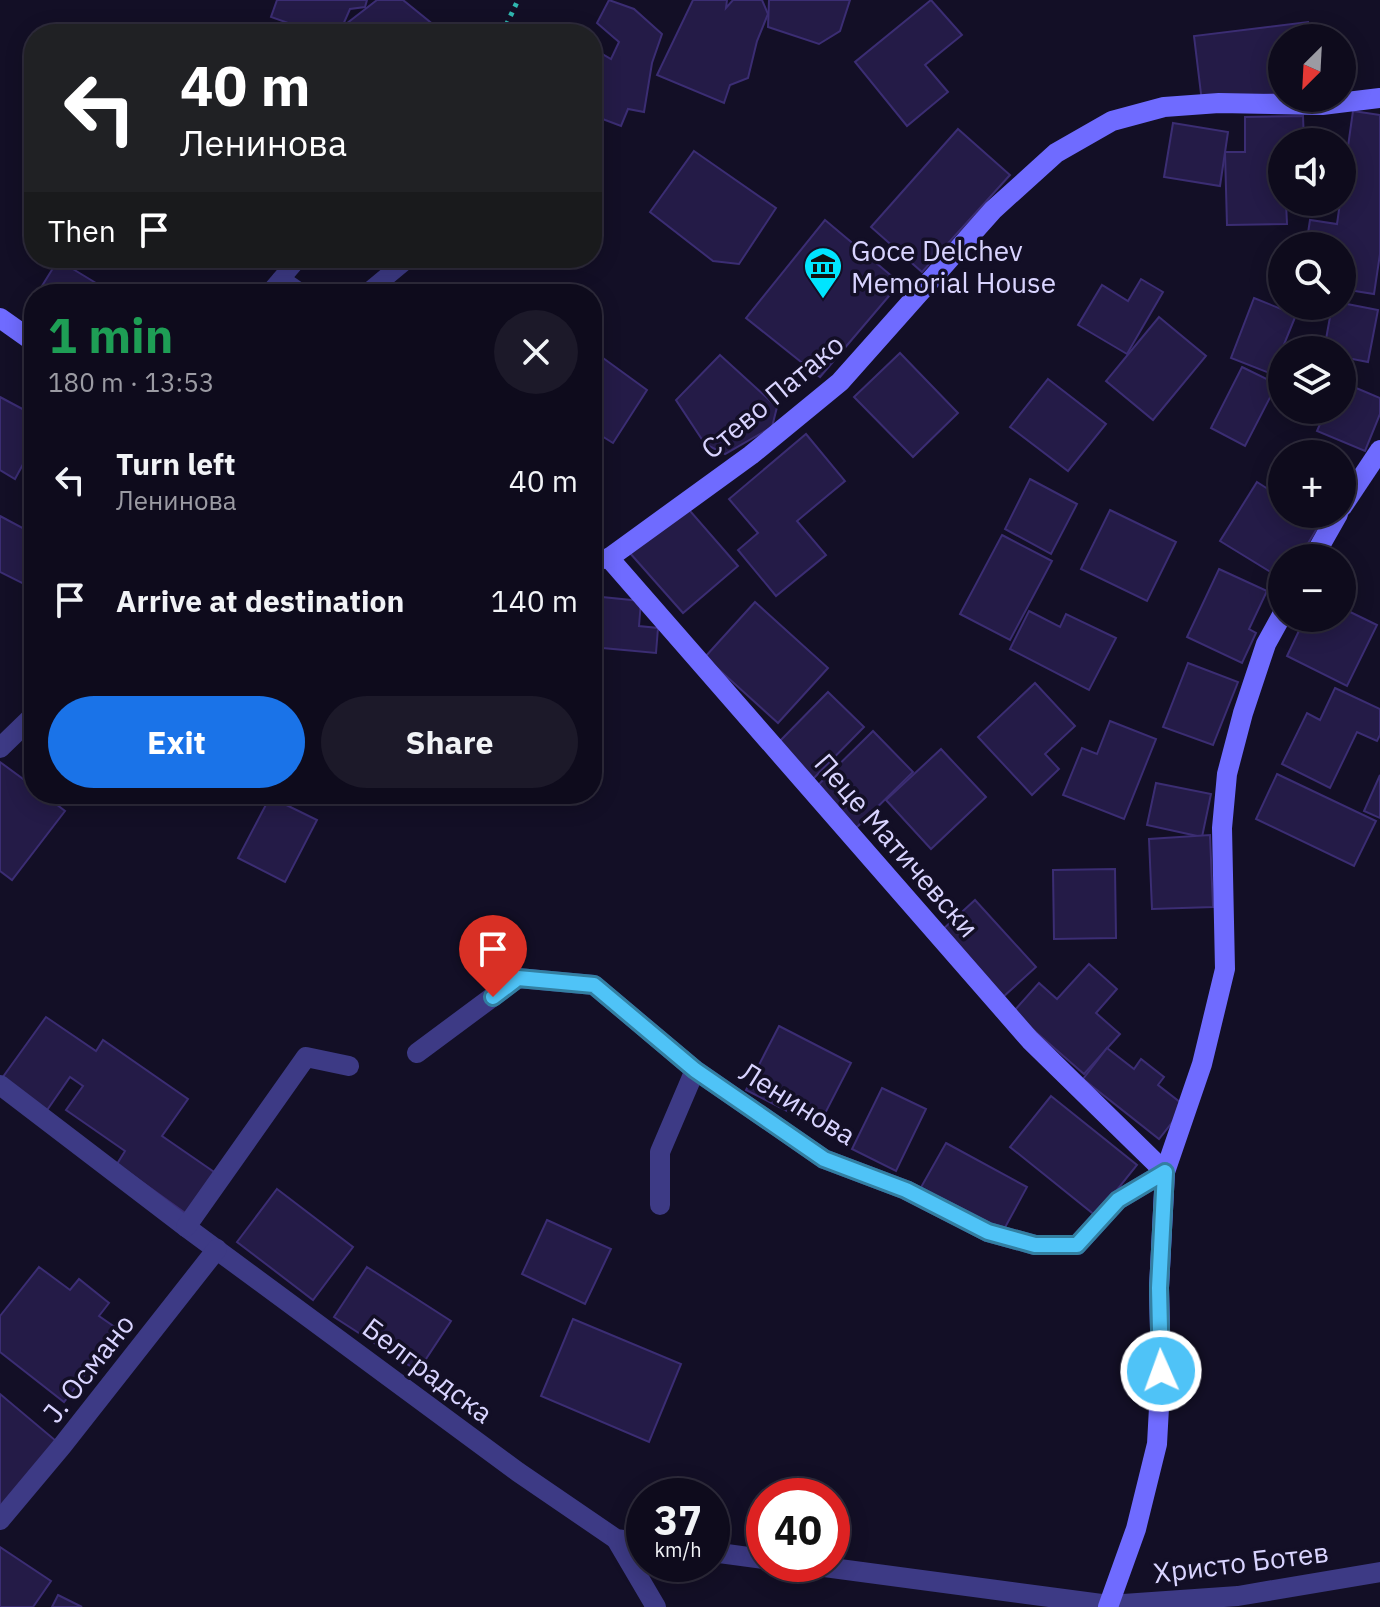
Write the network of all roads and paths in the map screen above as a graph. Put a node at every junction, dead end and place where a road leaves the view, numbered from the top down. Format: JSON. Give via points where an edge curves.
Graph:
{"nodes":[{"id":1,"x":518,"y":0,"type":"edge"},
{"id":2,"x":507,"y":24,"type":"edge"},
{"id":3,"x":1380,"y":98,"type":"edge"},
{"id":4,"x":290,"y":268,"type":"edge"},
{"id":5,"x":397,"y":268,"type":"edge"},
{"id":6,"x":281,"y":279,"type":"junction"},
{"id":7,"x":277,"y":284,"type":"edge"},
{"id":8,"x":288,"y":284,"type":"edge"},
{"id":9,"x":378,"y":284,"type":"edge"},
{"id":10,"x":0,"y":318,"type":"edge"},
{"id":11,"x":24,"y":335,"type":"edge"},
{"id":12,"x":1380,"y":450,"type":"edge"},
{"id":13,"x":1356,"y":486,"type":"edge"},
{"id":14,"x":602,"y":559,"type":"edge"},
{"id":15,"x":602,"y":562,"type":"edge"},
{"id":16,"x":1273,"y":632,"type":"edge"},
{"id":17,"x":24,"y":725,"type":"edge"},
{"id":18,"x":0,"y":748,"type":"edge"},
{"id":19,"x":417,"y":1053,"type":"dead end"},
{"id":20,"x":349,"y":1066,"type":"dead end"},
{"id":21,"x":695,"y":1070,"type":"junction"},
{"id":22,"x":0,"y":1085,"type":"edge"},
{"id":23,"x":1165,"y":1172,"type":"junction"},
{"id":24,"x":660,"y":1205,"type":"dead end"},
{"id":25,"x":186,"y":1227,"type":"junction"},
{"id":26,"x":217,"y":1249,"type":"junction"},
{"id":27,"x":0,"y":1520,"type":"edge"},
{"id":28,"x":616,"y":1539,"type":"junction"},
{"id":29,"x":626,"y":1540,"type":"edge"},
{"id":30,"x":850,"y":1571,"type":"edge"},
{"id":31,"x":1380,"y":1572,"type":"edge"},
{"id":32,"x":1108,"y":1606,"type":"edge"},
{"id":33,"x":656,"y":1607,"type":"edge"}],
"edges":[{"from":1,"to":2,"type":"path"},
{"from":3,"to":14,"type":"street","name":"Стево Патако","via":[[1322,105],[1164,107],[1112,121],[1056,153],[993,210],[840,382],[751,455]]},
{"from":4,"to":6,"type":"lane"},
{"from":5,"to":9,"type":"lane"},
{"from":6,"to":7,"type":"lane"},
{"from":6,"to":8,"type":"lane"},
{"from":10,"to":11,"type":"street"},
{"from":12,"to":13,"type":"street"},
{"from":15,"to":23,"type":"street","name":"Пеце Матичевски","via":[[1030,1040]]},
{"from":16,"to":23,"type":"street","via":[[1227,774],[1222,828],[1225,969],[1202,1064]]},
{"from":17,"to":18,"type":"street"},
{"from":19,"to":21,"type":"street","name":"Ленинова","via":[[518,978],[594,985]]},
{"from":20,"to":25,"type":"street","via":[[306,1057]]},
{"from":21,"to":23,"type":"street","name":"Ленинова","via":[[824,1159],[906,1190],[988,1232],[1035,1245],[1077,1245],[1118,1200]]},
{"from":21,"to":24,"type":"street","via":[[660,1152]]},
{"from":22,"to":25,"type":"street","name":"Белградска"},
{"from":23,"to":32,"type":"street","via":[[1157,1444],[1136,1529]]},
{"from":25,"to":26,"type":"street","name":"Белградска"},
{"from":26,"to":27,"type":"street","name":"Ј. Османо"},
{"from":26,"to":28,"type":"street","name":"Белградска"},
{"from":28,"to":29,"type":"street","name":"Белградска"},
{"from":28,"to":33,"type":"street"},
{"from":30,"to":32,"type":"street"},
{"from":31,"to":32,"type":"street","name":"Христо Ботев","via":[[1238,1596]]}]}
